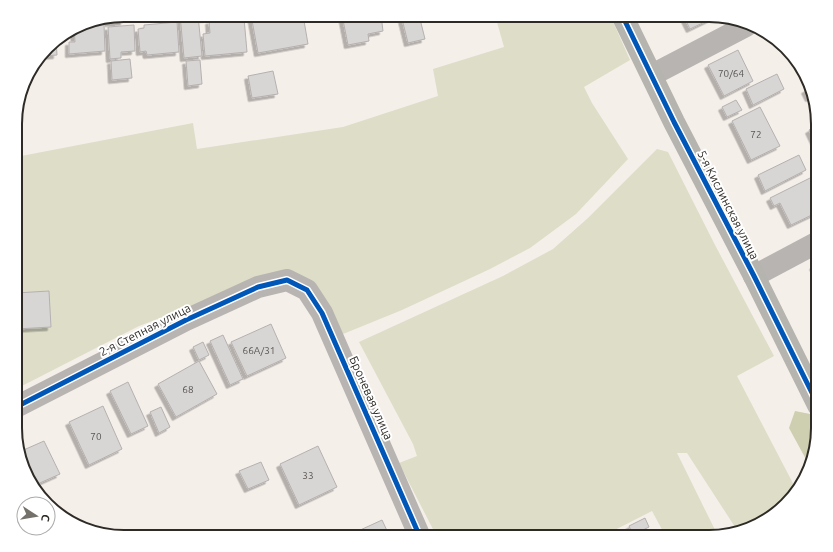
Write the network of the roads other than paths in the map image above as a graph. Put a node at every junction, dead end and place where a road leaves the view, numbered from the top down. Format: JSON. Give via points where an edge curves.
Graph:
{"nodes":[{"id":1,"x":626,"y":22,"type":"edge"},
{"id":2,"x":743,"y":27,"type":"edge"},
{"id":3,"x":652,"y":75,"type":"junction"},
{"id":4,"x":811,"y":246,"type":"edge"},
{"id":5,"x":754,"y":276,"type":"junction"},
{"id":6,"x":287,"y":280,"type":"joint"},
{"id":7,"x":811,"y":390,"type":"edge"},
{"id":8,"x":22,"y":404,"type":"edge"},
{"id":9,"x":417,"y":530,"type":"edge"}],
"edges":[{"from":1,"to":3,"type":"street","name":"5-я Кислинская улица"},
{"from":2,"to":3,"type":"street"},
{"from":3,"to":5,"type":"street","name":"5-я Кислинская улица"},
{"from":4,"to":5,"type":"street"},
{"from":5,"to":7,"type":"street","name":"5-я Кислинская улица"},
{"from":6,"to":8,"type":"street","name":"2-я Степная улица","via":[[258,287],[186,320]]},
{"from":6,"to":9,"type":"street","name":"Броневая улица","via":[[307,290],[322,313]]}]}
